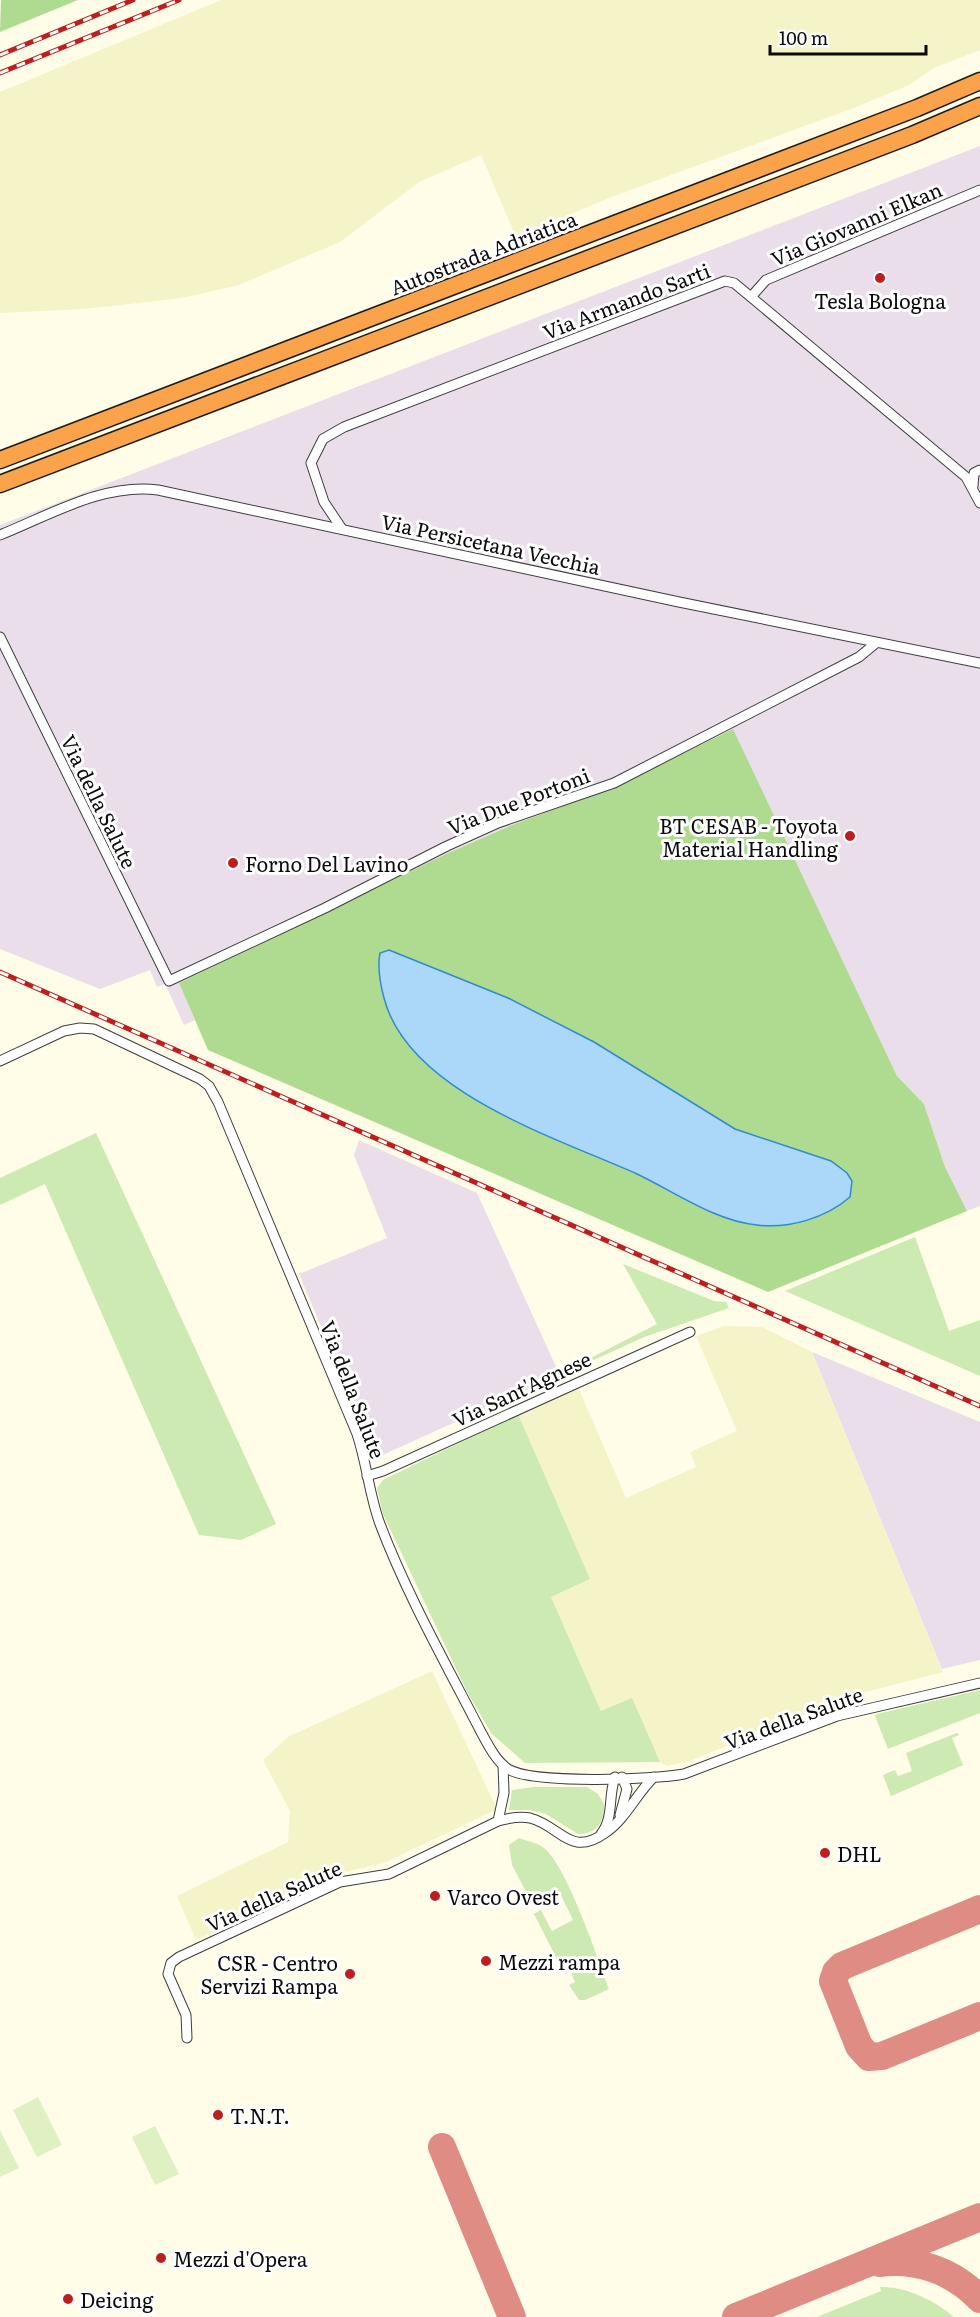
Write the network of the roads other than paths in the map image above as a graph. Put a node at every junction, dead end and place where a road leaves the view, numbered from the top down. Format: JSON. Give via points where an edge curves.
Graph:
{"nodes":[{"id":1,"x":980,"y":81,"type":"edge"},
{"id":2,"x":980,"y":106,"type":"edge"},
{"id":3,"x":980,"y":190,"type":"edge"},
{"id":4,"x":751,"y":297,"type":"junction"},
{"id":5,"x":0,"y":460,"type":"edge"},
{"id":6,"x":980,"y":470,"type":"edge"},
{"id":7,"x":0,"y":484,"type":"edge"},
{"id":8,"x":973,"y":486,"type":"junction"},
{"id":9,"x":980,"y":503,"type":"edge"},
{"id":10,"x":325,"y":504,"type":"junction"},
{"id":11,"x":318,"y":523,"type":"junction"},
{"id":12,"x":342,"y":529,"type":"junction"},
{"id":13,"x":0,"y":535,"type":"edge"},
{"id":14,"x":0,"y":637,"type":"edge"},
{"id":15,"x":876,"y":643,"type":"junction"},
{"id":16,"x":980,"y":663,"type":"edge"},
{"id":17,"x":169,"y":981,"type":"joint"},
{"id":18,"x":0,"y":1061,"type":"edge"},
{"id":19,"x":690,"y":1332,"type":"dead end"},
{"id":20,"x":367,"y":1476,"type":"junction"},
{"id":21,"x":980,"y":1683,"type":"edge"},
{"id":22,"x":503,"y":1765,"type":"junction"},
{"id":23,"x":619,"y":1777,"type":"junction"},
{"id":24,"x":654,"y":1777,"type":"junction"},
{"id":25,"x":620,"y":1818,"type":"junction"},
{"id":26,"x":498,"y":1821,"type":"junction"},
{"id":27,"x":595,"y":1839,"type":"junction"},
{"id":28,"x":187,"y":2038,"type":"dead end"}],
"edges":[{"from":1,"to":5,"type":"highway","name":"Autostrada Adriatica"},
{"from":2,"to":7,"type":"highway"},
{"from":3,"to":4,"type":"street","name":"Via Giovanni Elkan","via":[[766,280]]},
{"from":4,"to":8,"type":"street","name":"Via Armando Sarti"},
{"from":4,"to":10,"type":"street","name":"Via Armando Sarti","via":[[734,283],[725,281],[323,439],[311,463]]},
{"from":6,"to":8,"type":"street","via":[[974,473]]},
{"from":8,"to":9,"type":"street","name":"Via Armando Sarti"},
{"from":10,"to":11,"type":"street"},
{"from":10,"to":12,"type":"street","name":"Via Armando Sarti"},
{"from":11,"to":12,"type":"street","name":"Via Persicetana Vecchia"},
{"from":11,"to":13,"type":"street","name":"Via Persicetana Vecchia","via":[[142,488],[100,495]]},
{"from":12,"to":15,"type":"street","name":"Via Persicetana Vecchia"},
{"from":14,"to":17,"type":"street","name":"Via della Salute"},
{"from":15,"to":16,"type":"street","name":"Via Persicetana Vecchia"},
{"from":15,"to":17,"type":"street","name":"Via Due Portoni","via":[[859,657],[614,783],[455,842]]},
{"from":18,"to":20,"type":"street","name":"Via della Salute","via":[[64,1031],[87,1028],[187,1072],[209,1086],[357,1434]]},
{"from":19,"to":20,"type":"street","name":"Via Sant'Agnese"},
{"from":20,"to":22,"type":"street","name":"Via della Salute","via":[[381,1525],[414,1597],[481,1732]]},
{"from":21,"to":24,"type":"street","name":"Via della Salute","via":[[837,1716],[698,1770]]},
{"from":22,"to":23,"type":"street","name":"Via della Salute","via":[[535,1777]]},
{"from":22,"to":26,"type":"street","via":[[504,1793]]},
{"from":23,"to":24,"type":"street","name":"Via della Salute"},
{"from":23,"to":25,"type":"street","via":[[627,1789]]},
{"from":23,"to":27,"type":"street","via":[[610,1791],[607,1826]]},
{"from":24,"to":25,"type":"street"},
{"from":25,"to":27,"type":"street"},
{"from":26,"to":27,"type":"street","name":"Via della Salute","via":[[530,1818],[572,1843]]},
{"from":26,"to":28,"type":"street","name":"Via della Salute","via":[[389,1874],[340,1882],[179,1957],[171,1963],[168,1974],[186,2014]]}]}
